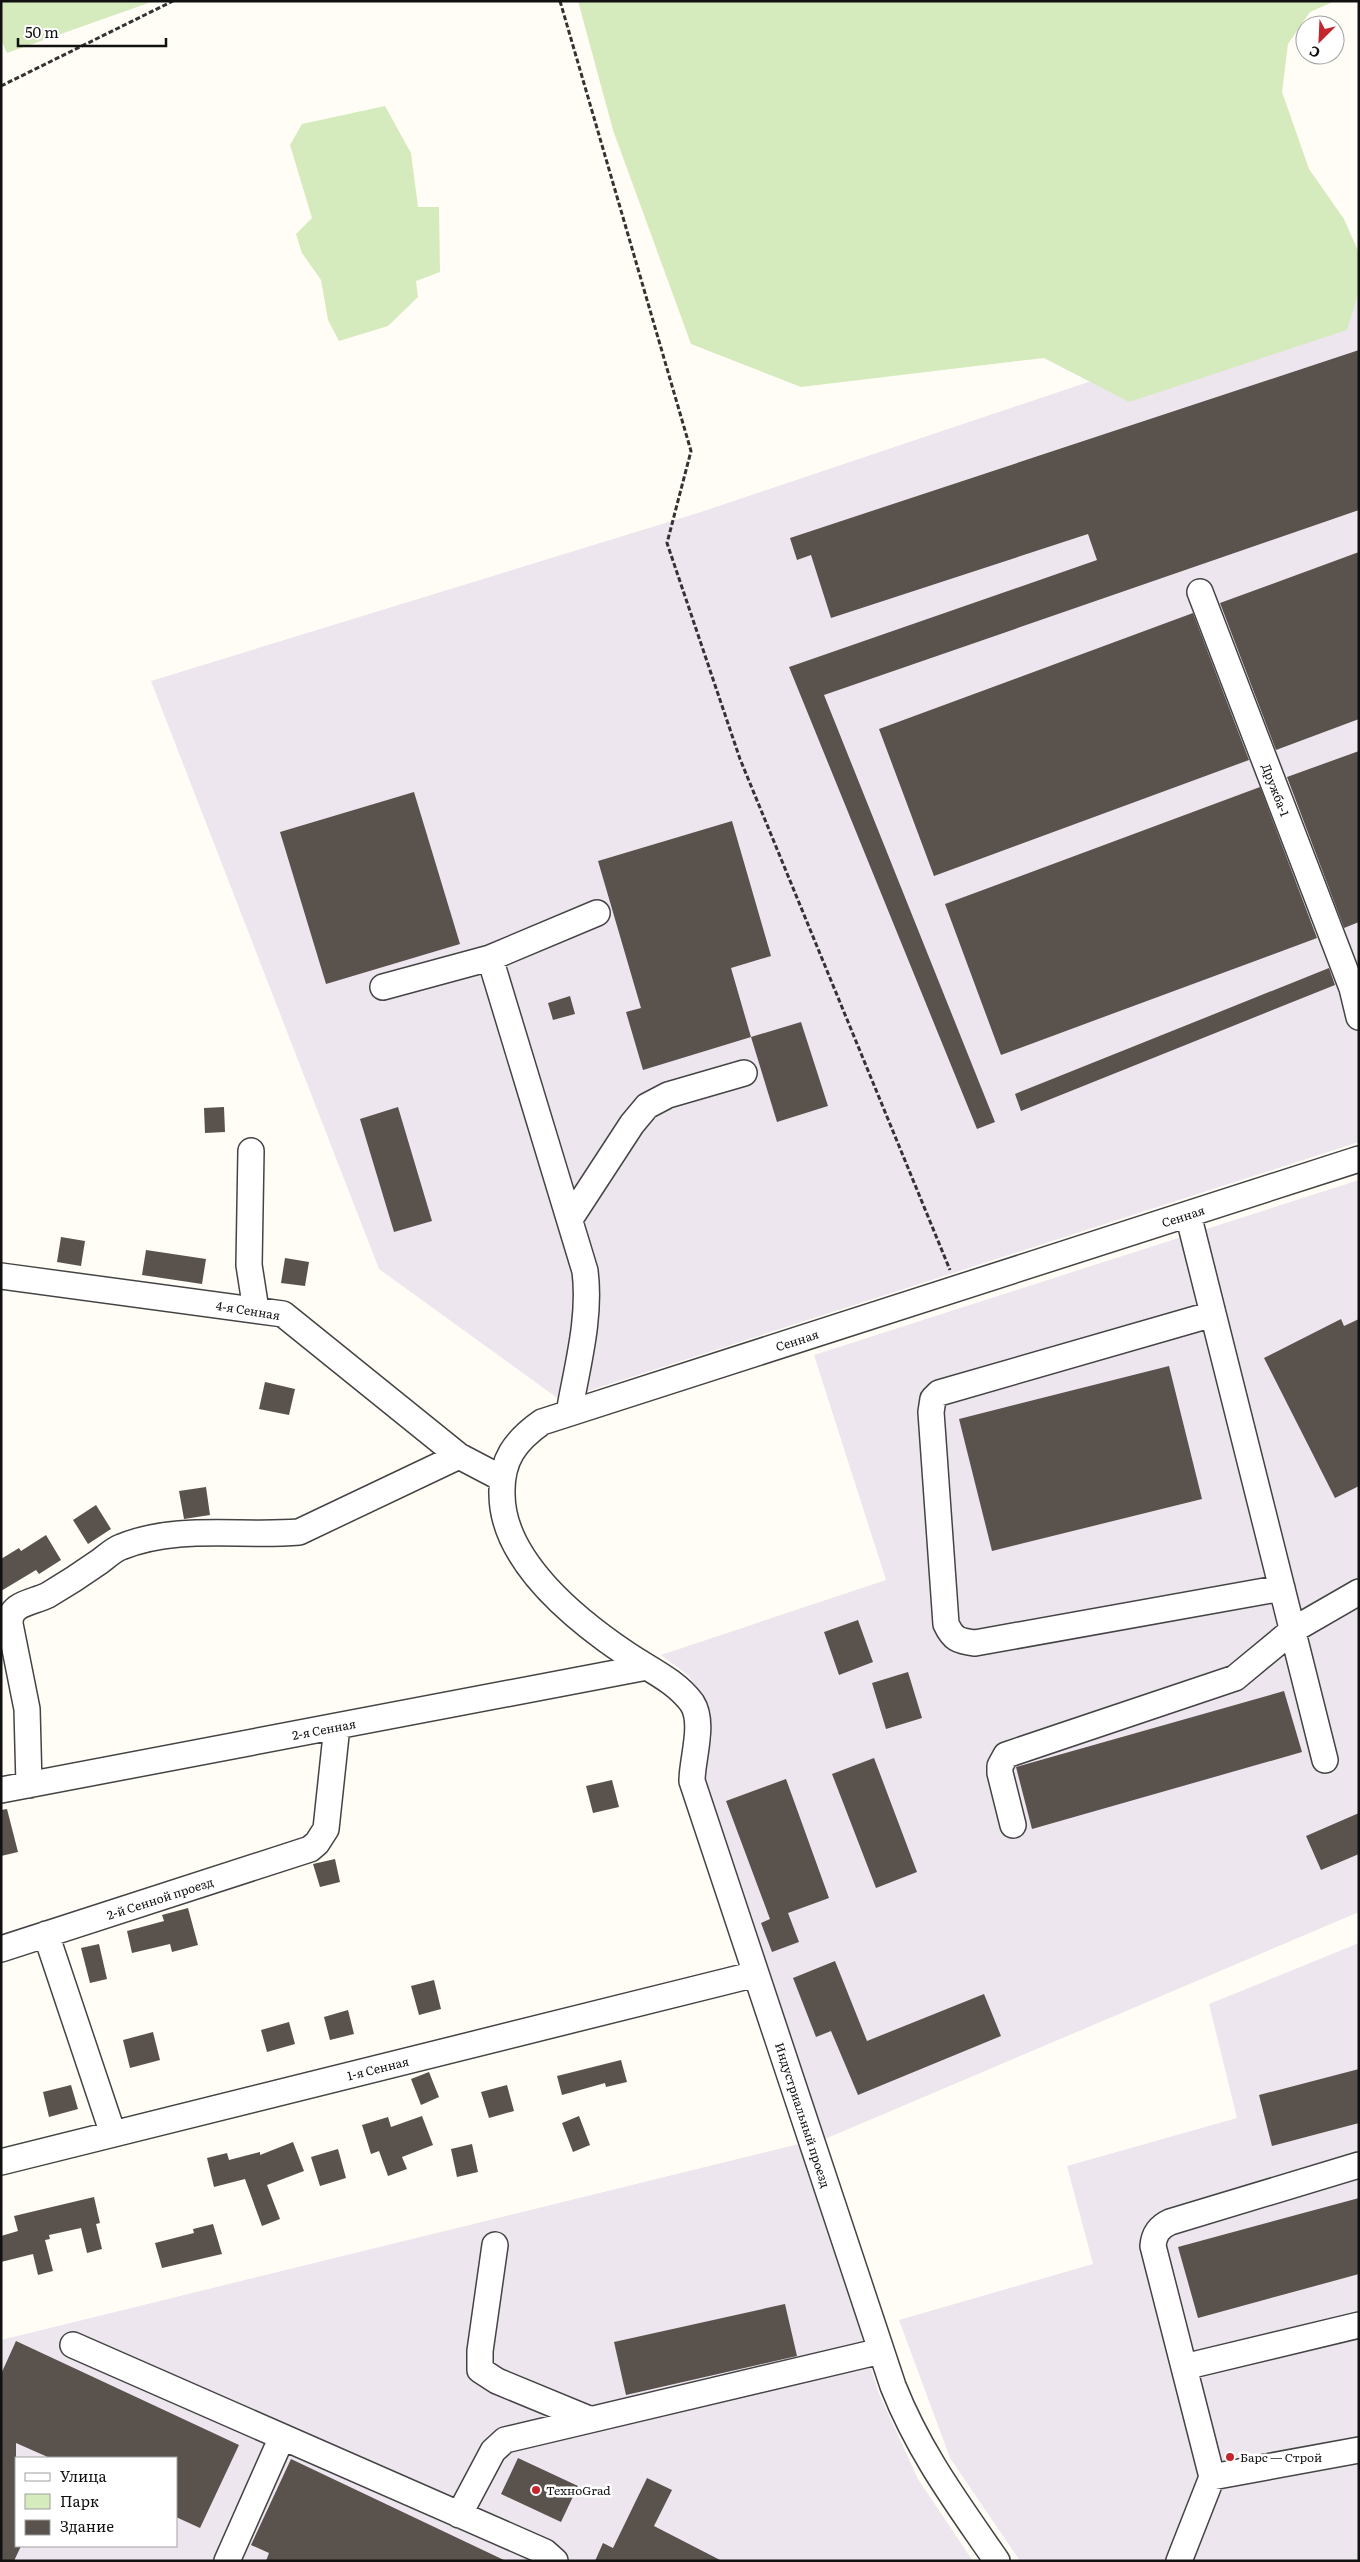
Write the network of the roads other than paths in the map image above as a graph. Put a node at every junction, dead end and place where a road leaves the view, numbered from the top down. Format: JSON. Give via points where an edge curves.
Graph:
{"nodes":[{"id":1,"x":1200,"y":592,"type":"dead end"},
{"id":2,"x":597,"y":913,"type":"dead end"},
{"id":3,"x":490,"y":958,"type":"junction"},
{"id":4,"x":383,"y":987,"type":"dead end"},
{"id":5,"x":1359,"y":1017,"type":"edge"},
{"id":6,"x":744,"y":1073,"type":"dead end"},
{"id":7,"x":251,"y":1151,"type":"dead end"},
{"id":8,"x":1359,"y":1160,"type":"edge"},
{"id":9,"x":1188,"y":1214,"type":"junction"},
{"id":10,"x":570,"y":1219,"type":"junction"},
{"id":11,"x":1,"y":1276,"type":"edge"},
{"id":12,"x":256,"y":1310,"type":"junction"},
{"id":13,"x":1213,"y":1314,"type":"junction"},
{"id":14,"x":569,"y":1414,"type":"junction"},
{"id":15,"x":459,"y":1456,"type":"junction"},
{"id":16,"x":501,"y":1478,"type":"junction"},
{"id":17,"x":1282,"y":1588,"type":"junction"},
{"id":18,"x":1359,"y":1592,"type":"edge"},
{"id":19,"x":1293,"y":1630,"type":"junction"},
{"id":20,"x":647,"y":1667,"type":"junction"},
{"id":21,"x":337,"y":1726,"type":"junction"},
{"id":22,"x":1325,"y":1760,"type":"dead end"},
{"id":23,"x":28,"y":1785,"type":"junction"},
{"id":24,"x":1,"y":1790,"type":"edge"},
{"id":25,"x":1013,"y":1825,"type":"dead end"},
{"id":26,"x":46,"y":1934,"type":"junction"},
{"id":27,"x":1,"y":1949,"type":"edge"},
{"id":28,"x":756,"y":1974,"type":"junction"},
{"id":29,"x":113,"y":2134,"type":"junction"},
{"id":30,"x":1,"y":2162,"type":"edge"},
{"id":31,"x":1359,"y":2165,"type":"edge"},
{"id":32,"x":495,"y":2245,"type":"dead end"},
{"id":33,"x":1359,"y":2325,"type":"edge"},
{"id":34,"x":73,"y":2345,"type":"dead end"},
{"id":35,"x":881,"y":2351,"type":"junction"},
{"id":36,"x":1184,"y":2367,"type":"junction"},
{"id":37,"x":589,"y":2420,"type":"junction"},
{"id":38,"x":282,"y":2437,"type":"junction"},
{"id":39,"x":1359,"y":2450,"type":"edge"},
{"id":40,"x":1212,"y":2476,"type":"junction"},
{"id":41,"x":459,"y":2515,"type":"junction"},
{"id":42,"x":227,"y":2561,"type":"edge"},
{"id":43,"x":555,"y":2561,"type":"edge"},
{"id":44,"x":997,"y":2561,"type":"edge"},
{"id":45,"x":1179,"y":2561,"type":"edge"}],
"edges":[{"from":1,"to":5,"type":"street","name":"Дружба-1","via":[[1352,988]]},
{"from":2,"to":3,"type":"street"},
{"from":3,"to":4,"type":"street"},
{"from":3,"to":10,"type":"street"},
{"from":6,"to":10,"type":"street","via":[[668,1095],[648,1106],[632,1124]]},
{"from":7,"to":12,"type":"street","via":[[249,1265]]},
{"from":8,"to":9,"type":"street","name":"Сенная"},
{"from":9,"to":13,"type":"street"},
{"from":9,"to":14,"type":"street","name":"Сенная"},
{"from":10,"to":14,"type":"street","via":[[588,1294]]},
{"from":11,"to":12,"type":"street","name":"4-я Сенная"},
{"from":12,"to":15,"type":"street","name":"4-я Сенная","via":[[283,1314]]},
{"from":13,"to":17,"type":"street"},
{"from":13,"to":17,"type":"street","via":[[945,1390],[933,1399],[931,1412],[946,1624],[952,1636],[976,1643]]},
{"from":14,"to":16,"type":"street","name":"Сенная","via":[[542,1422],[522,1436]]},
{"from":15,"to":16,"type":"street","name":"4-я Сенная"},
{"from":15,"to":23,"type":"street","via":[[299,1532],[183,1534],[138,1540],[119,1548],[38,1600],[13,1609],[10,1624],[27,1709]]},
{"from":16,"to":20,"type":"street","name":"Сенная","via":[[502,1508],[509,1530],[533,1572],[573,1613]]},
{"from":17,"to":19,"type":"street"},
{"from":18,"to":19,"type":"street"},
{"from":19,"to":22,"type":"street"},
{"from":19,"to":25,"type":"street","via":[[1235,1678],[1006,1755],[1000,1774]]},
{"from":20,"to":21,"type":"street","name":"2-я Сенная"},
{"from":20,"to":28,"type":"street","name":"Индустриальный проезд","via":[[662,1674],[692,1704],[697,1726],[692,1781]]},
{"from":21,"to":23,"type":"street","name":"2-я Сенная"},
{"from":21,"to":26,"type":"street","name":"2-й Сенной проезд","via":[[326,1829],[317,1843],[300,1854]]},
{"from":23,"to":24,"type":"street","name":"2-я Сенная"},
{"from":26,"to":27,"type":"street","name":"2-й Сенной проезд"},
{"from":26,"to":29,"type":"street"},
{"from":28,"to":29,"type":"street","name":"1-я Сенная"},
{"from":28,"to":35,"type":"street","name":"Индустриальный проезд"},
{"from":29,"to":30,"type":"street","name":"1-я Сенная"},
{"from":31,"to":36,"type":"street","via":[[1170,2222],[1158,2230],[1153,2246]]},
{"from":32,"to":37,"type":"street","via":[[480,2370],[497,2381]]},
{"from":33,"to":36,"type":"street"},
{"from":34,"to":38,"type":"street"},
{"from":35,"to":37,"type":"street"},
{"from":35,"to":44,"type":"street","name":"Индустриальный проезд","via":[[921,2450]]},
{"from":36,"to":40,"type":"street"},
{"from":37,"to":41,"type":"street","via":[[513,2437],[498,2444]]},
{"from":38,"to":41,"type":"street"},
{"from":38,"to":42,"type":"street"},
{"from":39,"to":40,"type":"street"},
{"from":40,"to":45,"type":"street"},
{"from":41,"to":43,"type":"street","via":[[545,2552]]}]}
